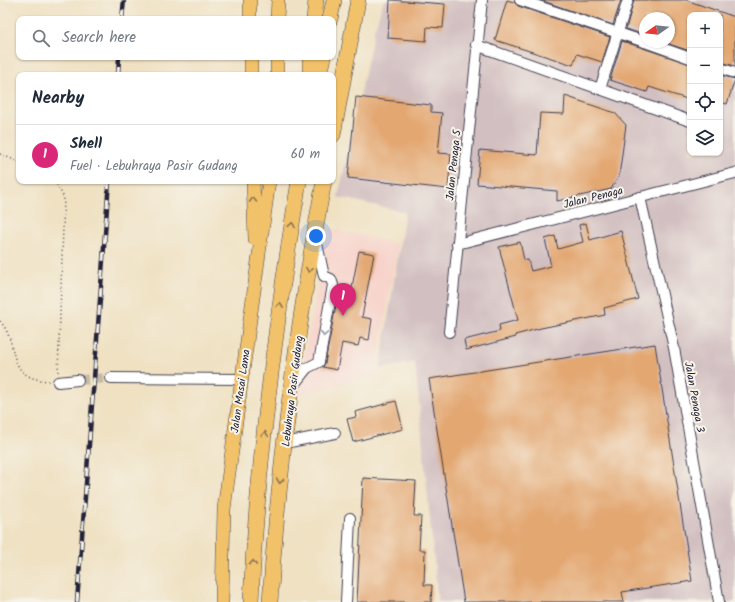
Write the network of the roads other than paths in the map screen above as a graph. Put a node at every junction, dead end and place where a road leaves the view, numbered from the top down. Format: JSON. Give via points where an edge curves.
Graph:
{"nodes":[{"id":1,"x":250,"y":0,"type":"edge"},
{"id":2,"x":278,"y":0,"type":"edge"},
{"id":3,"x":316,"y":0,"type":"edge"},
{"id":4,"x":334,"y":0,"type":"edge"},
{"id":5,"x":358,"y":0,"type":"edge"},
{"id":6,"x":367,"y":0,"type":"edge"},
{"id":7,"x":482,"y":0,"type":"edge"},
{"id":8,"x":520,"y":0,"type":"edge"},
{"id":9,"x":628,"y":0,"type":"edge"},
{"id":10,"x":250,"y":16,"type":"edge"},
{"id":11,"x":278,"y":16,"type":"edge"},
{"id":12,"x":314,"y":16,"type":"edge"},
{"id":13,"x":331,"y":16,"type":"edge"},
{"id":14,"x":618,"y":32,"type":"junction"},
{"id":15,"x":639,"y":40,"type":"edge"},
{"id":16,"x":476,"y":45,"type":"junction"},
{"id":17,"x":662,"y":48,"type":"edge"},
{"id":18,"x":687,"y":57,"type":"edge"},
{"id":19,"x":251,"y":60,"type":"edge"},
{"id":20,"x":277,"y":60,"type":"edge"},
{"id":21,"x":310,"y":60,"type":"edge"},
{"id":22,"x":322,"y":60,"type":"edge"},
{"id":23,"x":345,"y":69,"type":"junction"},
{"id":24,"x":723,"y":69,"type":"edge"},
{"id":25,"x":251,"y":72,"type":"edge"},
{"id":26,"x":277,"y":72,"type":"edge"},
{"id":27,"x":310,"y":72,"type":"edge"},
{"id":28,"x":320,"y":72,"type":"edge"},
{"id":29,"x":735,"y":74,"type":"edge"},
{"id":30,"x":600,"y":89,"type":"junction"},
{"id":31,"x":336,"y":118,"type":"edge"},
{"id":32,"x":687,"y":120,"type":"edge"},
{"id":33,"x":735,"y":173,"type":"edge"},
{"id":34,"x":253,"y":184,"type":"edge"},
{"id":35,"x":268,"y":184,"type":"edge"},
{"id":36,"x":299,"y":184,"type":"edge"},
{"id":37,"x":323,"y":184,"type":"edge"},
{"id":38,"x":640,"y":197,"type":"junction"},
{"id":39,"x":315,"y":232,"type":"junction"},
{"id":40,"x":457,"y":244,"type":"junction"},
{"id":41,"x":258,"y":267,"type":"junction"},
{"id":42,"x":449,"y":332,"type":"dead end"},
{"id":43,"x":111,"y":378,"type":"tunnel mouth"},
{"id":44,"x":241,"y":379,"type":"junction"},
{"id":45,"x":78,"y":380,"type":"tunnel mouth"},
{"id":46,"x":58,"y":382,"type":"road end"},
{"id":47,"x":290,"y":388,"type":"junction"},
{"id":48,"x":335,"y":433,"type":"dead end"},
{"id":49,"x":285,"y":443,"type":"junction"},
{"id":50,"x":350,"y":518,"type":"dead end"},
{"id":51,"x":222,"y":602,"type":"edge"},
{"id":52,"x":251,"y":602,"type":"edge"},
{"id":53,"x":270,"y":602,"type":"edge"},
{"id":54,"x":346,"y":602,"type":"edge"},
{"id":55,"x":719,"y":602,"type":"edge"}],
"edges":[{"from":1,"to":10,"type":"main road"},
{"from":2,"to":11,"type":"main road"},
{"from":3,"to":12,"type":"highway"},
{"from":4,"to":13,"type":"highway"},
{"from":5,"to":23,"type":"highway"},
{"from":6,"to":23,"type":"highway"},
{"from":7,"to":16,"type":"street","name":"Jalan Penaga 5"},
{"from":8,"to":14,"type":"street"},
{"from":9,"to":14,"type":"street"},
{"from":14,"to":15,"type":"street"},
{"from":14,"to":30,"type":"street"},
{"from":16,"to":30,"type":"street"},
{"from":16,"to":40,"type":"street","name":"Jalan Penaga 5"},
{"from":17,"to":18,"type":"street"},
{"from":19,"to":25,"type":"main road"},
{"from":20,"to":26,"type":"main road"},
{"from":21,"to":27,"type":"highway"},
{"from":22,"to":28,"type":"highway"},
{"from":23,"to":31,"type":"highway"},
{"from":24,"to":29,"type":"street"},
{"from":30,"to":32,"type":"street"},
{"from":33,"to":38,"type":"street","name":"Jalan Penaga"},
{"from":41,"to":34,"type":"main road","one_way":true},
{"from":35,"to":41,"type":"main road","name":"Jalan Masai Lama"},
{"from":52,"to":36,"type":"highway","name":"Lebuhraya Pasir Gudang","one_way":true,"via":[[253,551],[270,386]]},
{"from":37,"to":39,"type":"highway","name":"Lebuhraya Pasir Gudang"},
{"from":38,"to":40,"type":"street","name":"Jalan Penaga"},
{"from":38,"to":55,"type":"street","name":"Jalan Penaga 3","via":[[674,348]]},
{"from":39,"to":47,"type":"highway","name":"Lebuhraya Pasir Gudang","one_way":true},
{"from":39,"to":47,"type":"street","one_way":true,"via":[[324,276],[330,279],[333,286],[319,362],[307,368]]},
{"from":40,"to":42,"type":"street","name":"Jalan Penaga 5"},
{"from":41,"to":44,"type":"main road","name":"Jalan Masai Lama"},
{"from":43,"to":44,"type":"street"},
{"from":44,"to":51,"type":"main road","name":"Jalan Masai Lama","via":[[224,508]]},
{"from":45,"to":46,"type":"street"},
{"from":47,"to":49,"type":"highway","name":"Lebuhraya Pasir Gudang"},
{"from":48,"to":49,"type":"street"},
{"from":49,"to":53,"type":"highway","name":"Lebuhraya Pasir Gudang","one_way":true},
{"from":50,"to":54,"type":"street"}]}
